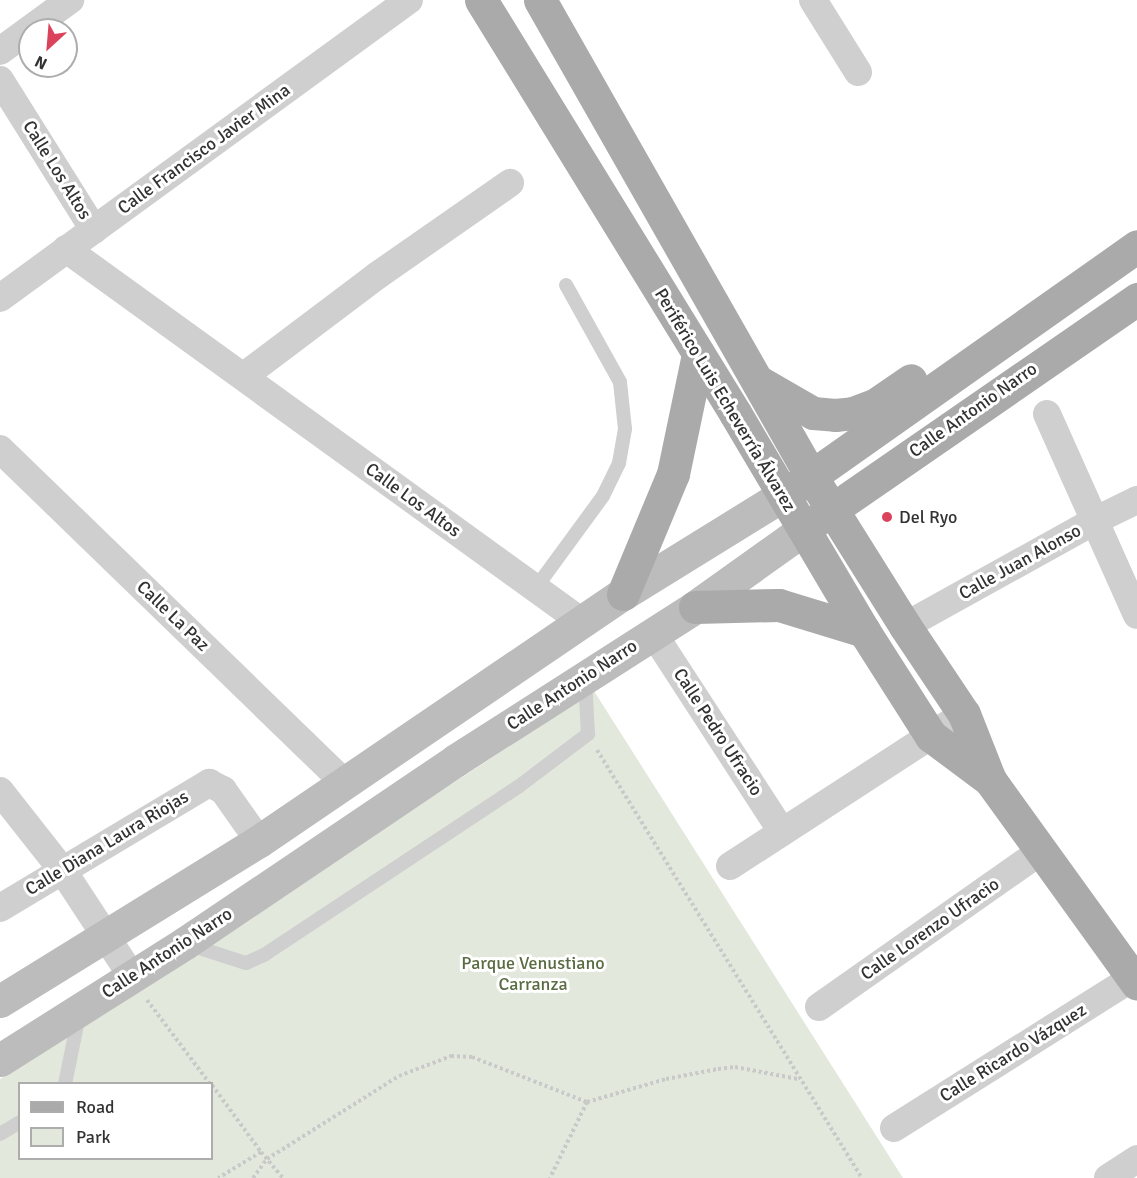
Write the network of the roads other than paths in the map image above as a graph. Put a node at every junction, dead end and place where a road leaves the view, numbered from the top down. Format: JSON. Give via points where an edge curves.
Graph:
{"nodes":[{"id":1,"x":70,"y":0,"type":"edge"},
{"id":2,"x":409,"y":0,"type":"edge"},
{"id":3,"x":481,"y":0,"type":"edge"},
{"id":4,"x":540,"y":0,"type":"edge"},
{"id":5,"x":813,"y":0,"type":"edge"},
{"id":6,"x":0,"y":51,"type":"edge"},
{"id":7,"x":858,"y":72,"type":"dead end"},
{"id":8,"x":0,"y":80,"type":"edge"},
{"id":9,"x":510,"y":183,"type":"dead end"},
{"id":10,"x":94,"y":230,"type":"junction"},
{"id":11,"x":1137,"y":246,"type":"edge"},
{"id":12,"x":66,"y":249,"type":"junction"},
{"id":13,"x":566,"y":285,"type":"dead end"},
{"id":14,"x":0,"y":298,"type":"edge"},
{"id":15,"x":1137,"y":298,"type":"edge"},
{"id":16,"x":1010,"y":334,"type":"junction"},
{"id":17,"x":698,"y":354,"type":"junction"},
{"id":18,"x":244,"y":376,"type":"junction"},
{"id":19,"x":759,"y":382,"type":"junction"},
{"id":20,"x":1047,"y":414,"type":"dead end"},
{"id":21,"x":0,"y":449,"type":"edge"},
{"id":22,"x":812,"y":476,"type":"junction"},
{"id":23,"x":783,"y":495,"type":"junction"},
{"id":24,"x":1137,"y":500,"type":"edge"},
{"id":25,"x":833,"y":509,"type":"junction"},
{"id":26,"x":1096,"y":520,"type":"junction"},
{"id":27,"x":803,"y":530,"type":"junction"},
{"id":28,"x":535,"y":589,"type":"junction"},
{"id":29,"x":622,"y":594,"type":"junction"},
{"id":30,"x":695,"y":607,"type":"junction"},
{"id":31,"x":1137,"y":615,"type":"edge"},
{"id":32,"x":582,"y":622,"type":"junction"},
{"id":33,"x":905,"y":626,"type":"junction"},
{"id":34,"x":864,"y":631,"type":"junction"},
{"id":35,"x":653,"y":633,"type":"junction"},
{"id":36,"x":585,"y":677,"type":"junction"},
{"id":37,"x":964,"y":714,"type":"junction"},
{"id":38,"x":931,"y":736,"type":"junction"},
{"id":39,"x":990,"y":780,"type":"junction"},
{"id":40,"x":345,"y":783,"type":"junction"},
{"id":41,"x":0,"y":791,"type":"edge"},
{"id":42,"x":782,"y":832,"type":"junction"},
{"id":43,"x":259,"y":841,"type":"junction"},
{"id":44,"x":1041,"y":851,"type":"junction"},
{"id":45,"x":730,"y":866,"type":"dead end"},
{"id":46,"x":63,"y":871,"type":"junction"},
{"id":47,"x":0,"y":908,"type":"edge"},
{"id":48,"x":106,"y":935,"type":"junction"},
{"id":49,"x":185,"y":943,"type":"junction"},
{"id":50,"x":1135,"y":981,"type":"edge"},
{"id":51,"x":142,"y":983,"type":"junction"},
{"id":52,"x":0,"y":1001,"type":"edge"},
{"id":53,"x":819,"y":1006,"type":"dead end"},
{"id":54,"x":80,"y":1009,"type":"junction"},
{"id":55,"x":0,"y":1060,"type":"edge"},
{"id":56,"x":65,"y":1082,"type":"edge"},
{"id":57,"x":18,"y":1123,"type":"edge"},
{"id":58,"x":894,"y":1128,"type":"dead end"},
{"id":59,"x":0,"y":1134,"type":"edge"},
{"id":60,"x":1137,"y":1159,"type":"edge"},
{"id":61,"x":1107,"y":1178,"type":"edge"}],
"edges":[{"from":1,"to":6,"type":"street"},
{"from":2,"to":10,"type":"street","name":"Calle Francisco Javier Mina"},
{"from":3,"to":17,"type":"main road","name":"Periférico Luis Echeverría Álvarez"},
{"from":4,"to":19,"type":"main road","name":"Periférico Luis Echeverría Álvarez"},
{"from":5,"to":7,"type":"street"},
{"from":8,"to":10,"type":"street","name":"Calle Los Altos"},
{"from":9,"to":18,"type":"street","via":[[378,275]]},
{"from":10,"to":12,"type":"street","name":"Calle Francisco Javier Mina"},
{"from":11,"to":16,"type":"main road"},
{"from":12,"to":14,"type":"street","name":"Calle Francisco Javier Mina"},
{"from":12,"to":18,"type":"street","name":"Calle Los Altos"},
{"from":13,"to":28,"type":"lane","via":[[620,381],[625,429],[619,463],[603,496]]},
{"from":15,"to":25,"type":"main road","name":"Calle Antonio Narro"},
{"from":16,"to":19,"type":"main road","via":[[940,360],[876,404],[853,413],[813,413]]},
{"from":16,"to":22,"type":"main road"},
{"from":17,"to":23,"type":"main road","name":"Periférico Luis Echeverría Álvarez"},
{"from":17,"to":29,"type":"main road","via":[[673,474]]},
{"from":18,"to":28,"type":"street","name":"Calle Los Altos"},
{"from":19,"to":22,"type":"main road","name":"Periférico Luis Echeverría Álvarez"},
{"from":20,"to":26,"type":"street"},
{"from":21,"to":40,"type":"street","name":"Calle La Paz"},
{"from":22,"to":23,"type":"main road"},
{"from":22,"to":25,"type":"main road","name":"Periférico Luis Echeverría Álvarez"},
{"from":23,"to":27,"type":"main road","name":"Periférico Luis Echeverría Álvarez"},
{"from":23,"to":29,"type":"main road"},
{"from":24,"to":26,"type":"street","name":"Calle Juan Alonso"},
{"from":25,"to":27,"type":"main road","name":"Calle Antonio Narro"},
{"from":25,"to":33,"type":"main road","name":"Periférico Luis Echeverría Álvarez"},
{"from":26,"to":31,"type":"street"},
{"from":26,"to":33,"type":"street","name":"Calle Juan Alonso"},
{"from":27,"to":30,"type":"main road","name":"Calle Antonio Narro"},
{"from":27,"to":34,"type":"main road","name":"Periférico Luis Echeverría Álvarez"},
{"from":28,"to":32,"type":"street","name":"Calle Los Altos"},
{"from":29,"to":32,"type":"main road"},
{"from":30,"to":34,"type":"main road","via":[[779,605]]},
{"from":30,"to":35,"type":"main road","name":"Calle Antonio Narro"},
{"from":32,"to":40,"type":"main road"},
{"from":33,"to":37,"type":"main road","name":"Periférico Luis Echeverría Álvarez"},
{"from":34,"to":38,"type":"main road","name":"Periférico Luis Echeverría Álvarez"},
{"from":35,"to":36,"type":"main road","name":"Calle Antonio Narro"},
{"from":35,"to":42,"type":"street","name":"Calle Pedro Ufracio"},
{"from":36,"to":49,"type":"main road","name":"Calle Antonio Narro"},
{"from":36,"to":49,"type":"lane","via":[[588,734],[518,787],[264,955],[246,963]]},
{"from":37,"to":38,"type":"street"},
{"from":37,"to":39,"type":"main road","name":"Periférico Luis Echeverría Álvarez"},
{"from":38,"to":39,"type":"main road","name":"Periférico Luis Echeverría Álvarez"},
{"from":38,"to":42,"type":"street"},
{"from":39,"to":44,"type":"main road","name":"Periférico Luis Echeverría Álvarez"},
{"from":40,"to":43,"type":"main road"},
{"from":41,"to":46,"type":"street"},
{"from":42,"to":45,"type":"street"},
{"from":43,"to":46,"type":"street","name":"Calle Diana Laura Riojas","via":[[223,790],[214,783],[205,784]]},
{"from":43,"to":48,"type":"main road"},
{"from":44,"to":50,"type":"main road","name":"Periférico Luis Echeverría Álvarez"},
{"from":44,"to":53,"type":"street","name":"Calle Lorenzo Ufracio"},
{"from":46,"to":47,"type":"street","name":"Calle Diana Laura Riojas"},
{"from":46,"to":48,"type":"street"},
{"from":48,"to":51,"type":"street"},
{"from":48,"to":52,"type":"main road"},
{"from":49,"to":51,"type":"main road","name":"Calle Antonio Narro"},
{"from":50,"to":58,"type":"street","name":"Calle Ricardo Vázquez"},
{"from":51,"to":54,"type":"main road","name":"Calle Antonio Narro"},
{"from":54,"to":55,"type":"main road","name":"Calle Antonio Narro"},
{"from":54,"to":56,"type":"lane"},
{"from":57,"to":59,"type":"lane"},
{"from":60,"to":61,"type":"street"}]}
